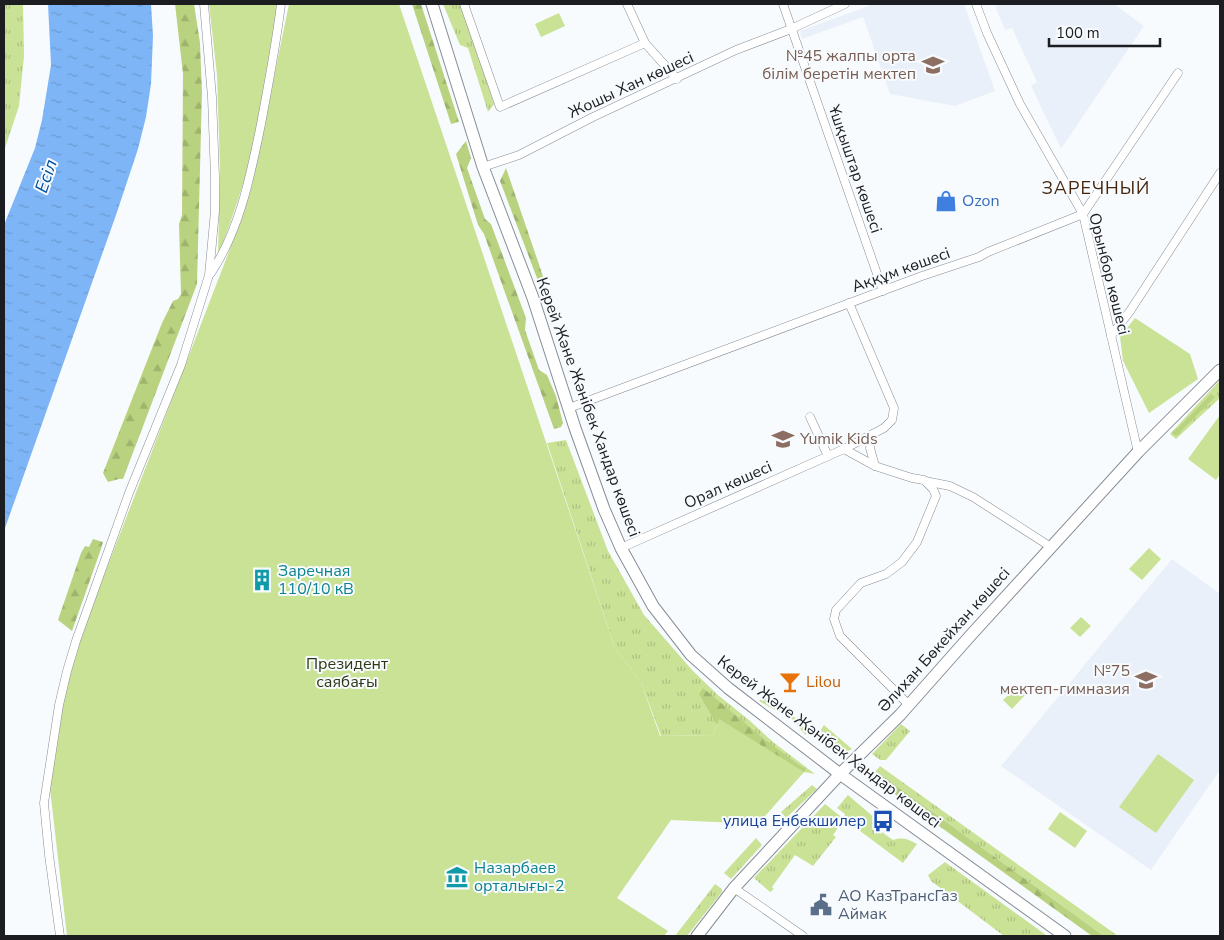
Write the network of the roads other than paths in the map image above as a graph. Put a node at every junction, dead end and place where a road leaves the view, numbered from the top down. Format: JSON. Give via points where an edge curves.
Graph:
{"nodes":[{"id":1,"x":204,"y":4,"type":"edge"},
{"id":2,"x":281,"y":4,"type":"edge"},
{"id":3,"x":433,"y":4,"type":"edge"},
{"id":4,"x":464,"y":4,"type":"edge"},
{"id":5,"x":627,"y":4,"type":"edge"},
{"id":6,"x":782,"y":4,"type":"edge"},
{"id":7,"x":845,"y":4,"type":"edge"},
{"id":8,"x":976,"y":4,"type":"edge"},
{"id":9,"x":791,"y":29,"type":"junction"},
{"id":10,"x":645,"y":43,"type":"junction"},
{"id":11,"x":1178,"y":73,"type":"dead end"},
{"id":12,"x":677,"y":79,"type":"junction"},
{"id":13,"x":483,"y":167,"type":"junction"},
{"id":14,"x":1220,"y":173,"type":"edge"},
{"id":15,"x":1082,"y":214,"type":"junction"},
{"id":16,"x":210,"y":275,"type":"junction"},
{"id":17,"x":883,"y":291,"type":"junction"},
{"id":18,"x":849,"y":303,"type":"junction"},
{"id":19,"x":1111,"y":336,"type":"junction"},
{"id":20,"x":1220,"y":370,"type":"edge"},
{"id":21,"x":569,"y":408,"type":"junction"},
{"id":22,"x":810,"y":417,"type":"dead end"},
{"id":23,"x":873,"y":434,"type":"junction"},
{"id":24,"x":844,"y":449,"type":"junction"},
{"id":25,"x":1138,"y":452,"type":"junction"},
{"id":26,"x":828,"y":456,"type":"junction"},
{"id":27,"x":875,"y":466,"type":"junction"},
{"id":28,"x":924,"y":480,"type":"junction"},
{"id":29,"x":1051,"y":547,"type":"junction"},
{"id":30,"x":621,"y":548,"type":"junction"},
{"id":31,"x":909,"y":706,"type":"junction"},
{"id":32,"x":840,"y":774,"type":"junction"},
{"id":33,"x":734,"y":888,"type":"junction"},
{"id":34,"x":60,"y":936,"type":"edge"},
{"id":35,"x":697,"y":936,"type":"edge"},
{"id":36,"x":803,"y":936,"type":"edge"},
{"id":37,"x":1066,"y":936,"type":"edge"}],
"edges":[{"from":1,"to":16,"type":"street","via":[[215,177]]},
{"from":2,"to":16,"type":"street","via":[[274,62],[249,182],[223,255]]},
{"from":3,"to":13,"type":"main road","name":"Керей Және Жәнібек Хандар көшесі","via":[[438,9]]},
{"from":4,"to":10,"type":"street","via":[[500,107]]},
{"from":5,"to":10,"type":"street"},
{"from":6,"to":9,"type":"street","name":"Ұшқыштар көшесі"},
{"from":7,"to":9,"type":"street","name":"Жошы Хан көшесі"},
{"from":8,"to":15,"type":"street","name":"Орынбор көшесі","via":[[1020,104]]},
{"from":9,"to":12,"type":"street","name":"Жошы Хан көшесі","via":[[736,50]]},
{"from":9,"to":17,"type":"street","name":"Ұшқыштар көшесі"},
{"from":10,"to":12,"type":"street"},
{"from":11,"to":15,"type":"street"},
{"from":12,"to":13,"type":"street","name":"Жошы Хан көшесі","via":[[519,155]]},
{"from":13,"to":21,"type":"main road","name":"Керей Және Жәнібек Хандар көшесі","via":[[533,298]]},
{"from":14,"to":19,"type":"street"},
{"from":15,"to":17,"type":"street","name":"Аққұм көшесі","via":[[979,258]]},
{"from":15,"to":19,"type":"street","name":"Орынбор көшесі"},
{"from":16,"to":34,"type":"street","via":[[180,365],[129,493],[76,641],[57,712],[44,803]]},
{"from":17,"to":18,"type":"street","name":"Аққұм көшесі"},
{"from":18,"to":21,"type":"street","name":"Аққұм көшесі"},
{"from":18,"to":23,"type":"street","name":"Орал көшесі","via":[[894,408],[892,420]]},
{"from":19,"to":25,"type":"street","name":"Орынбор көшесі"},
{"from":20,"to":25,"type":"main road","name":"Әлихан Бөкейхан көшесі"},
{"from":21,"to":30,"type":"main road","name":"Керей Және Жәнібек Хандар көшесі"},
{"from":22,"to":26,"type":"street"},
{"from":23,"to":24,"type":"street","name":"Орал көшесі"},
{"from":23,"to":27,"type":"street","via":[[870,448]]},
{"from":24,"to":26,"type":"street","name":"Орал көшесі"},
{"from":24,"to":27,"type":"street"},
{"from":25,"to":29,"type":"main road","name":"Әлихан Бөкейхан көшесі"},
{"from":26,"to":30,"type":"street","name":"Орал көшесі"},
{"from":27,"to":28,"type":"street"},
{"from":28,"to":29,"type":"street","via":[[950,486],[973,497]]},
{"from":28,"to":31,"type":"street","via":[[936,496],[917,542],[902,562],[886,574],[860,584],[836,610],[834,619],[840,636]]},
{"from":29,"to":31,"type":"main road","name":"Әлихан Бөкейхан көшесі"},
{"from":30,"to":32,"type":"main road","name":"Керей Және Жәнібек Хандар көшесі","via":[[653,606],[691,655],[728,688]]},
{"from":31,"to":32,"type":"main road","name":"Әлихан Бөкейхан көшесі"},
{"from":32,"to":33,"type":"main road","name":"Әлихан Бөкейхан көшесі"},
{"from":32,"to":37,"type":"main road","name":"Керей Және Жәнібек Хандар көшесі"},
{"from":33,"to":35,"type":"main road","name":"Әлихан Бөкейхан көшесі"},
{"from":33,"to":36,"type":"street"}]}
